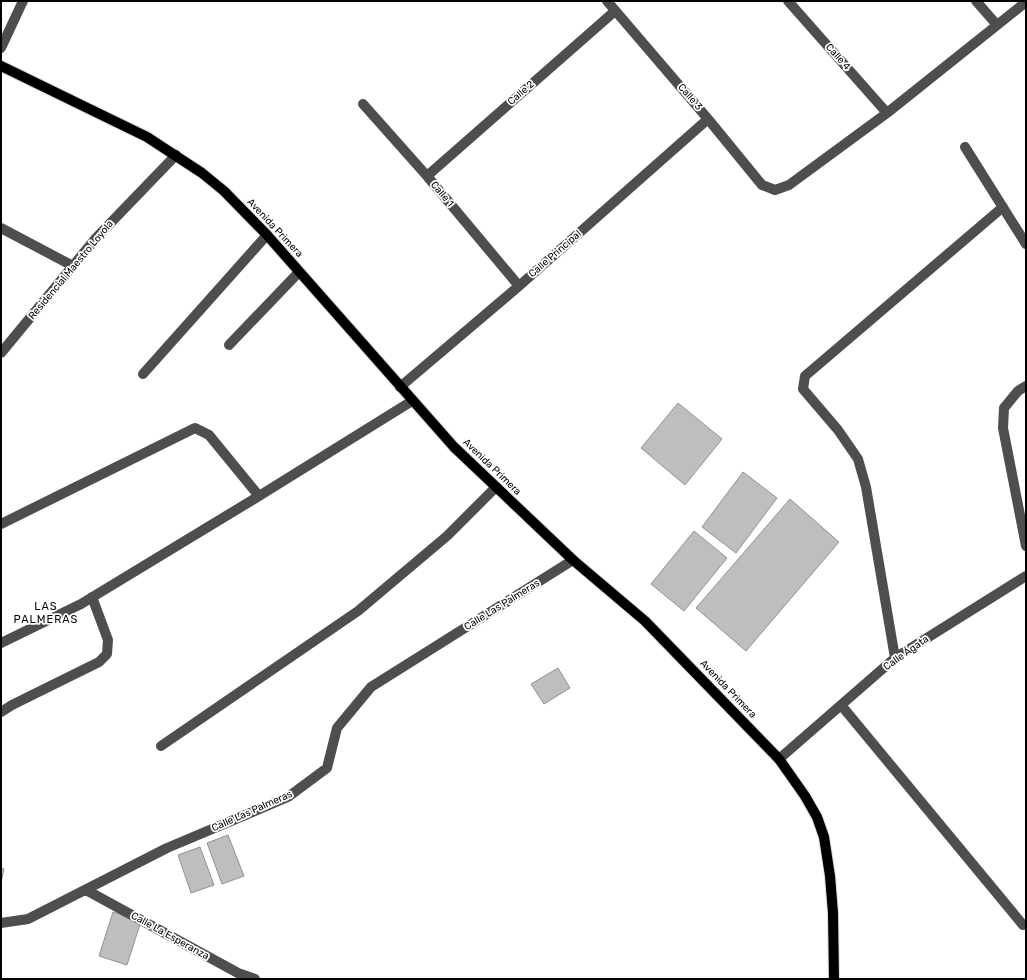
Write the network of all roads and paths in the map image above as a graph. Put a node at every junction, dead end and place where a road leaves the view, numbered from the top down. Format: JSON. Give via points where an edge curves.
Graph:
{"nodes":[{"id":1,"x":23,"y":1,"type":"edge"},
{"id":2,"x":607,"y":1,"type":"edge"},
{"id":3,"x":788,"y":1,"type":"edge"},
{"id":4,"x":976,"y":1,"type":"edge"},
{"id":5,"x":1026,"y":2,"type":"edge"},
{"id":6,"x":614,"y":10,"type":"junction"},
{"id":7,"x":997,"y":25,"type":"junction"},
{"id":8,"x":1,"y":48,"type":"edge"},
{"id":9,"x":1,"y":66,"type":"edge"},
{"id":10,"x":363,"y":104,"type":"dead end"},
{"id":11,"x":887,"y":113,"type":"junction"},
{"id":12,"x":708,"y":118,"type":"junction"},
{"id":13,"x":965,"y":147,"type":"dead end"},
{"id":14,"x":176,"y":155,"type":"junction"},
{"id":15,"x":427,"y":176,"type":"junction"},
{"id":16,"x":1003,"y":206,"type":"junction"},
{"id":17,"x":1,"y":228,"type":"edge"},
{"id":18,"x":267,"y":235,"type":"junction"},
{"id":19,"x":1026,"y":244,"type":"edge"},
{"id":20,"x":73,"y":266,"type":"junction"},
{"id":21,"x":300,"y":272,"type":"junction"},
{"id":22,"x":519,"y":286,"type":"junction"},
{"id":23,"x":229,"y":345,"type":"dead end"},
{"id":24,"x":1,"y":353,"type":"edge"},
{"id":25,"x":143,"y":374,"type":"dead end"},
{"id":26,"x":1026,"y":386,"type":"edge"},
{"id":27,"x":400,"y":387,"type":"junction"},
{"id":28,"x":412,"y":401,"type":"junction"},
{"id":29,"x":496,"y":488,"type":"junction"},
{"id":30,"x":259,"y":496,"type":"junction"},
{"id":31,"x":1,"y":524,"type":"edge"},
{"id":32,"x":1026,"y":546,"type":"edge"},
{"id":33,"x":573,"y":560,"type":"junction"},
{"id":34,"x":1026,"y":576,"type":"edge"},
{"id":35,"x":92,"y":597,"type":"junction"},
{"id":36,"x":1,"y":643,"type":"edge"},
{"id":37,"x":895,"y":658,"type":"junction"},
{"id":38,"x":841,"y":705,"type":"junction"},
{"id":39,"x":1,"y":712,"type":"edge"},
{"id":40,"x":161,"y":746,"type":"dead end"},
{"id":41,"x":779,"y":758,"type":"junction"},
{"id":42,"x":86,"y":890,"type":"junction"},
{"id":43,"x":1,"y":923,"type":"edge"},
{"id":44,"x":1023,"y":925,"type":"dead end"},
{"id":45,"x":255,"y":979,"type":"edge"},
{"id":46,"x":834,"y":979,"type":"edge"}],
"edges":[{"from":1,"to":8,"type":"street"},
{"from":2,"to":6,"type":"street","name":"Calle 3"},
{"from":3,"to":11,"type":"street","name":"Calle 4"},
{"from":4,"to":7,"type":"street"},
{"from":5,"to":7,"type":"street"},
{"from":6,"to":12,"type":"street","name":"Calle 3"},
{"from":6,"to":15,"type":"street","name":"Calle 2"},
{"from":7,"to":11,"type":"street"},
{"from":9,"to":14,"type":"main road","name":"Avenida Primera","via":[[147,137]]},
{"from":10,"to":15,"type":"street","name":"Calle 1"},
{"from":11,"to":12,"type":"street","name":"Calle 3","via":[[789,185],[775,190],[762,185]]},
{"from":12,"to":22,"type":"street","name":"Calle Principal"},
{"from":13,"to":16,"type":"street"},
{"from":14,"to":18,"type":"main road","name":"Avenida Primera","via":[[224,191]]},
{"from":14,"to":20,"type":"street","name":"Residencial Maestro Loyola","via":[[96,238]]},
{"from":15,"to":22,"type":"street","name":"Calle 1"},
{"from":16,"to":19,"type":"street"},
{"from":16,"to":37,"type":"street","via":[[805,376],[803,389],[838,430],[858,459],[866,486]]},
{"from":17,"to":20,"type":"street"},
{"from":18,"to":21,"type":"main road","name":"Avenida Primera"},
{"from":18,"to":25,"type":"street"},
{"from":20,"to":24,"type":"street","name":"Residencial Maestro Loyola"},
{"from":21,"to":23,"type":"street"},
{"from":21,"to":27,"type":"main road","name":"Avenida Primera"},
{"from":22,"to":27,"type":"street","name":"Calle Principal"},
{"from":26,"to":32,"type":"street","via":[[1018,391],[1004,408],[1003,428]]},
{"from":27,"to":28,"type":"main road","name":"Avenida Primera"},
{"from":28,"to":29,"type":"main road","name":"Avenida Primera"},
{"from":28,"to":30,"type":"street"},
{"from":29,"to":33,"type":"main road","name":"Avenida Primera"},
{"from":29,"to":40,"type":"street","via":[[447,536],[358,611]]},
{"from":30,"to":31,"type":"street","via":[[209,435],[195,428]]},
{"from":30,"to":35,"type":"street"},
{"from":33,"to":41,"type":"main road","name":"Avenida Primera","via":[[645,621]]},
{"from":33,"to":42,"type":"street","name":"Calle Las Palmeras","via":[[370,687],[337,728],[327,768],[288,797],[167,848]]},
{"from":34,"to":37,"type":"street","name":"Calle Ágata"},
{"from":35,"to":36,"type":"street"},
{"from":35,"to":39,"type":"street","via":[[108,640],[107,654],[99,662]]},
{"from":37,"to":38,"type":"street","name":"Calle Ágata"},
{"from":38,"to":41,"type":"street","name":"Calle Ágata"},
{"from":38,"to":44,"type":"street"},
{"from":41,"to":46,"type":"main road","name":"Avenida Primera","via":[[805,796],[824,837],[831,891]]},
{"from":42,"to":43,"type":"street","name":"Calle Las Palmeras","via":[[28,919]]},
{"from":42,"to":45,"type":"street","name":"Calle La Esperanza","via":[[238,973]]}]}
